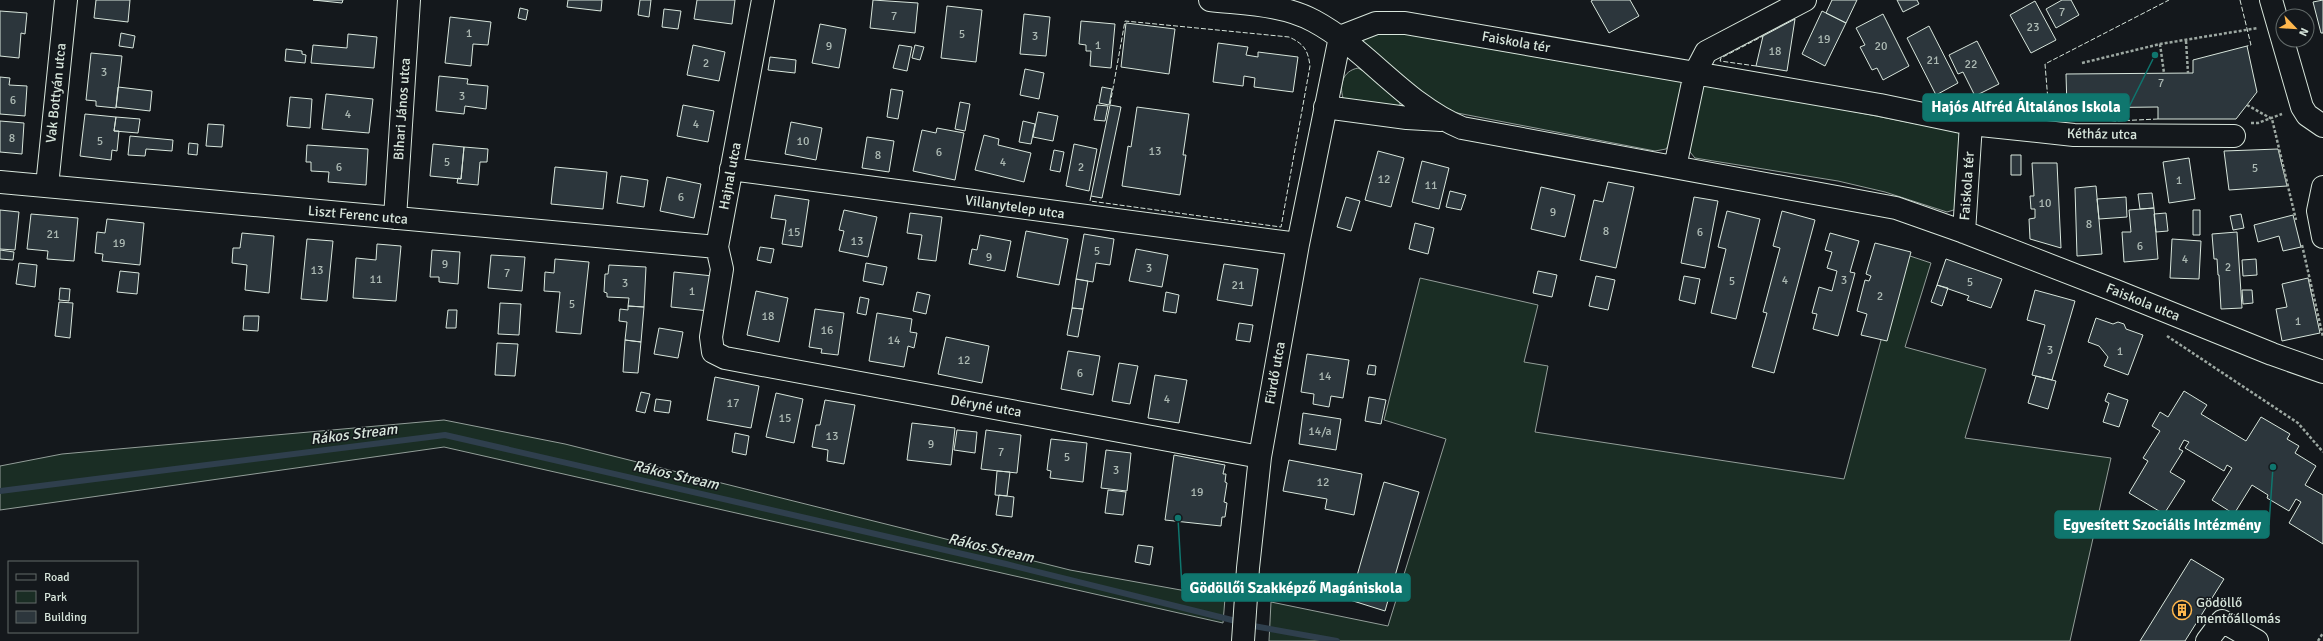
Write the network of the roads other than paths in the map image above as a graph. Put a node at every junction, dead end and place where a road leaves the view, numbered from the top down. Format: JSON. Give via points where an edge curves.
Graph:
{"nodes":[{"id":1,"x":66,"y":0,"type":"edge"},
{"id":2,"x":409,"y":0,"type":"edge"},
{"id":3,"x":763,"y":0,"type":"edge"},
{"id":4,"x":1210,"y":0,"type":"edge"},
{"id":5,"x":1804,"y":0,"type":"edge"},
{"id":6,"x":2271,"y":0,"type":"edge"},
{"id":7,"x":1340,"y":37,"type":"junction"},
{"id":8,"x":1695,"y":73,"type":"junction"},
{"id":9,"x":1325,"y":107,"type":"junction"},
{"id":10,"x":1444,"y":121,"type":"junction"},
{"id":11,"x":1971,"y":124,"type":"junction"},
{"id":12,"x":2323,"y":126,"type":"edge"},
{"id":13,"x":2234,"y":136,"type":"dead end"},
{"id":14,"x":1675,"y":167,"type":"junction"},
{"id":15,"x":731,"y":169,"type":"junction"},
{"id":16,"x":0,"y":182,"type":"edge"},
{"id":17,"x":47,"y":186,"type":"junction"},
{"id":18,"x":2323,"y":187,"type":"edge"},
{"id":19,"x":394,"y":218,"type":"junction"},
{"id":20,"x":1964,"y":232,"type":"junction"},
{"id":21,"x":2323,"y":236,"type":"edge"},
{"id":22,"x":1298,"y":244,"type":"junction"},
{"id":23,"x":717,"y":247,"type":"junction"},
{"id":24,"x":713,"y":352,"type":"joint"},
{"id":25,"x":2323,"y":372,"type":"edge"},
{"id":26,"x":1260,"y":457,"type":"junction"},
{"id":27,"x":1243,"y":639,"type":"edge"},
{"id":28,"x":2207,"y":641,"type":"edge"},
{"id":29,"x":2257,"y":641,"type":"edge"}],
"edges":[{"from":1,"to":17,"type":"street","name":"Vak Bottyán utca"},
{"from":2,"to":19,"type":"street","name":"Bihari János utca"},
{"from":3,"to":15,"type":"street","name":"Hajnal utca"},
{"from":4,"to":7,"type":"street","via":[[1286,10],[1313,20]]},
{"from":5,"to":8,"type":"street","via":[[1706,52]]},
{"from":6,"to":12,"type":"street","via":[[2302,107],[2307,115]]},
{"from":7,"to":8,"type":"street","name":"Faiskola tér","via":[[1376,23],[1405,23]]},
{"from":7,"to":9,"type":"street"},
{"from":7,"to":10,"type":"street","name":"Faiskola tér","via":[[1416,103]]},
{"from":8,"to":11,"type":"street","name":"Faiskola tér","via":[[1880,105]]},
{"from":8,"to":14,"type":"street"},
{"from":9,"to":10,"type":"street","name":"Faiskola tér"},
{"from":9,"to":22,"type":"street","name":"Fürdő utca"},
{"from":10,"to":14,"type":"street","name":"Faiskola tér","via":[[1482,132]]},
{"from":11,"to":13,"type":"street","name":"Kétház utca","via":[[2074,134]]},
{"from":11,"to":20,"type":"street","name":"Faiskola tér"},
{"from":14,"to":20,"type":"street","name":"Faiskola tér","via":[[1896,208]]},
{"from":15,"to":22,"type":"street","name":"Villanytelep utca"},
{"from":15,"to":23,"type":"street","name":"Hajnal utca"},
{"from":16,"to":17,"type":"street","name":"Liszt Ferenc utca"},
{"from":17,"to":19,"type":"street","name":"Liszt Ferenc utca"},
{"from":18,"to":21,"type":"street","via":[[2318,211]]},
{"from":19,"to":23,"type":"street","name":"Liszt Ferenc utca"},
{"from":20,"to":25,"type":"street","name":"Faiskola utca"},
{"from":22,"to":26,"type":"street","name":"Fürdő utca"},
{"from":23,"to":24,"type":"street","name":"Hajnal utca","via":[[722,269],[711,337]]},
{"from":24,"to":26,"type":"street","name":"Déryné utca","via":[[725,358]]},
{"from":26,"to":27,"type":"street","name":"Fürdő utca"},
{"from":28,"to":29,"type":"street","via":[[2222,621]]}]}
